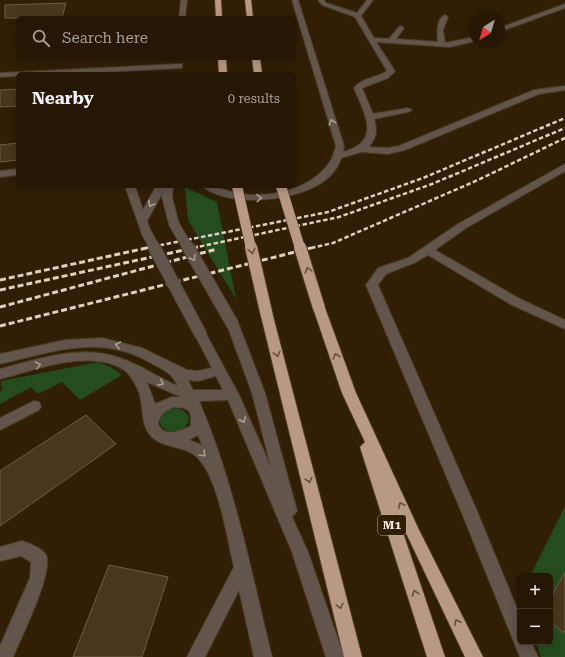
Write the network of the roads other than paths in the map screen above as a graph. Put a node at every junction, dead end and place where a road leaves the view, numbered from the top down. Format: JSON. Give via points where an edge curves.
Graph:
{"nodes":[{"id":1,"x":184,"y":0,"type":"edge"},
{"id":2,"x":218,"y":0,"type":"edge"},
{"id":3,"x":248,"y":0,"type":"edge"},
{"id":4,"x":295,"y":0,"type":"edge"},
{"id":5,"x":321,"y":0,"type":"edge"},
{"id":6,"x":370,"y":0,"type":"edge"},
{"id":7,"x":565,"y":6,"type":"edge"},
{"id":8,"x":182,"y":16,"type":"edge"},
{"id":9,"x":219,"y":16,"type":"edge"},
{"id":10,"x":250,"y":16,"type":"edge"},
{"id":11,"x":358,"y":16,"type":"junction"},
{"id":12,"x":445,"y":17,"type":"dead end"},
{"id":13,"x":402,"y":28,"type":"dead end"},
{"id":14,"x":505,"y":28,"type":"edge"},
{"id":15,"x":371,"y":40,"type":"junction"},
{"id":16,"x":392,"y":40,"type":"junction"},
{"id":17,"x":469,"y":41,"type":"edge"},
{"id":18,"x":442,"y":45,"type":"junction"},
{"id":19,"x":222,"y":60,"type":"edge"},
{"id":20,"x":256,"y":60,"type":"edge"},
{"id":21,"x":179,"y":66,"type":"edge"},
{"id":22,"x":120,"y":71,"type":"edge"},
{"id":23,"x":86,"y":72,"type":"edge"},
{"id":24,"x":222,"y":72,"type":"edge"},
{"id":25,"x":258,"y":72,"type":"edge"},
{"id":26,"x":16,"y":74,"type":"edge"},
{"id":27,"x":0,"y":75,"type":"edge"},
{"id":28,"x":565,"y":88,"type":"edge"},
{"id":29,"x":408,"y":110,"type":"dead end"},
{"id":30,"x":369,"y":117,"type":"junction"},
{"id":31,"x":362,"y":149,"type":"junction"},
{"id":32,"x":339,"y":156,"type":"junction"},
{"id":33,"x":565,"y":167,"type":"edge"},
{"id":34,"x":16,"y":172,"type":"edge"},
{"id":35,"x":0,"y":174,"type":"edge"},
{"id":36,"x":131,"y":188,"type":"edge"},
{"id":37,"x":160,"y":188,"type":"edge"},
{"id":38,"x":168,"y":188,"type":"edge"},
{"id":39,"x":212,"y":188,"type":"edge"},
{"id":40,"x":237,"y":188,"type":"edge"},
{"id":41,"x":282,"y":188,"type":"edge"},
{"id":42,"x":144,"y":227,"type":"junction"},
{"id":43,"x":428,"y":250,"type":"junction"},
{"id":44,"x":565,"y":325,"type":"edge"},
{"id":45,"x":0,"y":359,"type":"edge"},
{"id":46,"x":122,"y":363,"type":"junction"},
{"id":47,"x":220,"y":370,"type":"junction"},
{"id":48,"x":177,"y":372,"type":"junction"},
{"id":49,"x":0,"y":374,"type":"edge"},
{"id":50,"x":349,"y":392,"type":"junction"},
{"id":51,"x":191,"y":395,"type":"junction"},
{"id":52,"x":232,"y":395,"type":"junction"},
{"id":53,"x":34,"y":406,"type":"dead end"},
{"id":54,"x":198,"y":412,"type":"junction"},
{"id":55,"x":151,"y":420,"type":"junction"},
{"id":56,"x":0,"y":425,"type":"edge"},
{"id":57,"x":168,"y":439,"type":"junction"},
{"id":58,"x":224,"y":493,"type":"junction"},
{"id":59,"x":300,"y":552,"type":"junction"},
{"id":60,"x":0,"y":554,"type":"edge"},
{"id":61,"x":242,"y":567,"type":"junction"},
{"id":62,"x":517,"y":630,"type":"edge"},
{"id":63,"x":523,"y":645,"type":"edge"},
{"id":64,"x":4,"y":657,"type":"edge"},
{"id":65,"x":196,"y":657,"type":"edge"},
{"id":66,"x":263,"y":657,"type":"edge"},
{"id":67,"x":335,"y":657,"type":"edge"},
{"id":68,"x":353,"y":657,"type":"edge"},
{"id":69,"x":436,"y":657,"type":"edge"},
{"id":70,"x":474,"y":657,"type":"edge"},
{"id":71,"x":529,"y":657,"type":"edge"}],
"edges":[{"from":1,"to":8,"type":"street"},
{"from":2,"to":9,"type":"highway"},
{"from":3,"to":10,"type":"highway"},
{"from":32,"to":4,"type":"street","one_way":true,"via":[[340,146]]},
{"from":5,"to":11,"type":"street","via":[[324,4]]},
{"from":6,"to":11,"type":"street"},
{"from":7,"to":14,"type":"street"},
{"from":11,"to":15,"type":"street"},
{"from":12,"to":18,"type":"street","via":[[440,30]]},
{"from":13,"to":16,"type":"street"},
{"from":15,"to":16,"type":"street"},
{"from":15,"to":30,"type":"street","via":[[391,71],[358,88]]},
{"from":16,"to":18,"type":"street"},
{"from":17,"to":18,"type":"street"},
{"from":19,"to":24,"type":"highway"},
{"from":20,"to":25,"type":"highway"},
{"from":21,"to":22,"type":"street"},
{"from":22,"to":23,"type":"street"},
{"from":26,"to":27,"type":"street"},
{"from":28,"to":31,"type":"street","via":[[538,92],[402,148],[388,151]]},
{"from":29,"to":30,"type":"street"},
{"from":30,"to":31,"type":"street","via":[[372,134],[367,146]]},
{"from":31,"to":32,"type":"street","via":[[356,153]]},
{"from":39,"to":32,"type":"street","one_way":true,"via":[[243,198],[275,197],[292,193],[320,178]]},
{"from":33,"to":43,"type":"street","via":[[462,226]]},
{"from":34,"to":35,"type":"street"},
{"from":36,"to":42,"type":"street"},
{"from":37,"to":42,"type":"street","one_way":true},
{"from":38,"to":59,"type":"street","one_way":true,"bridge":true,"via":[[167,197],[174,224],[243,348]]},
{"from":40,"to":68,"type":"highway","one_way":true,"bridge":true},
{"from":50,"to":41,"type":"highway","one_way":true,"bridge":true,"via":[[319,308]]},
{"from":42,"to":47,"type":"street","bridge":true},
{"from":43,"to":44,"type":"street","via":[[514,301]]},
{"from":43,"to":62,"type":"street","via":[[412,260],[382,271],[372,285]]},
{"from":48,"to":45,"type":"street","one_way":true,"via":[[148,356],[122,346],[101,342],[87,342]]},
{"from":49,"to":46,"type":"street","one_way":true,"via":[[78,357],[98,357]]},
{"from":46,"to":51,"type":"street","one_way":true,"via":[[169,388]]},
{"from":46,"to":55,"type":"street","via":[[142,381]]},
{"from":47,"to":48,"type":"street","via":[[201,376]]},
{"from":47,"to":52,"type":"street"},
{"from":48,"to":51,"type":"street"},
{"from":69,"to":50,"type":"highway","number":"M1","one_way":true},
{"from":70,"to":50,"type":"highway","one_way":true,"via":[[414,535]]},
{"from":51,"to":52,"type":"street"},
{"from":51,"to":54,"type":"street"},
{"from":52,"to":59,"type":"street","one_way":true},
{"from":53,"to":56,"type":"street"},
{"from":54,"to":55,"type":"street","via":[[192,405],[172,402],[162,405]]},
{"from":54,"to":57,"type":"street","via":[[197,429],[178,439]]},
{"from":54,"to":58,"type":"street"},
{"from":55,"to":57,"type":"street","via":[[152,428],[158,435]]},
{"from":57,"to":58,"type":"street","one_way":true,"via":[[201,450]]},
{"from":58,"to":61,"type":"street"},
{"from":59,"to":67,"type":"street"},
{"from":60,"to":64,"type":"street","via":[[22,548],[39,558],[38,578]]},
{"from":61,"to":65,"type":"street"},
{"from":61,"to":66,"type":"street"},
{"from":63,"to":71,"type":"street"}]}
